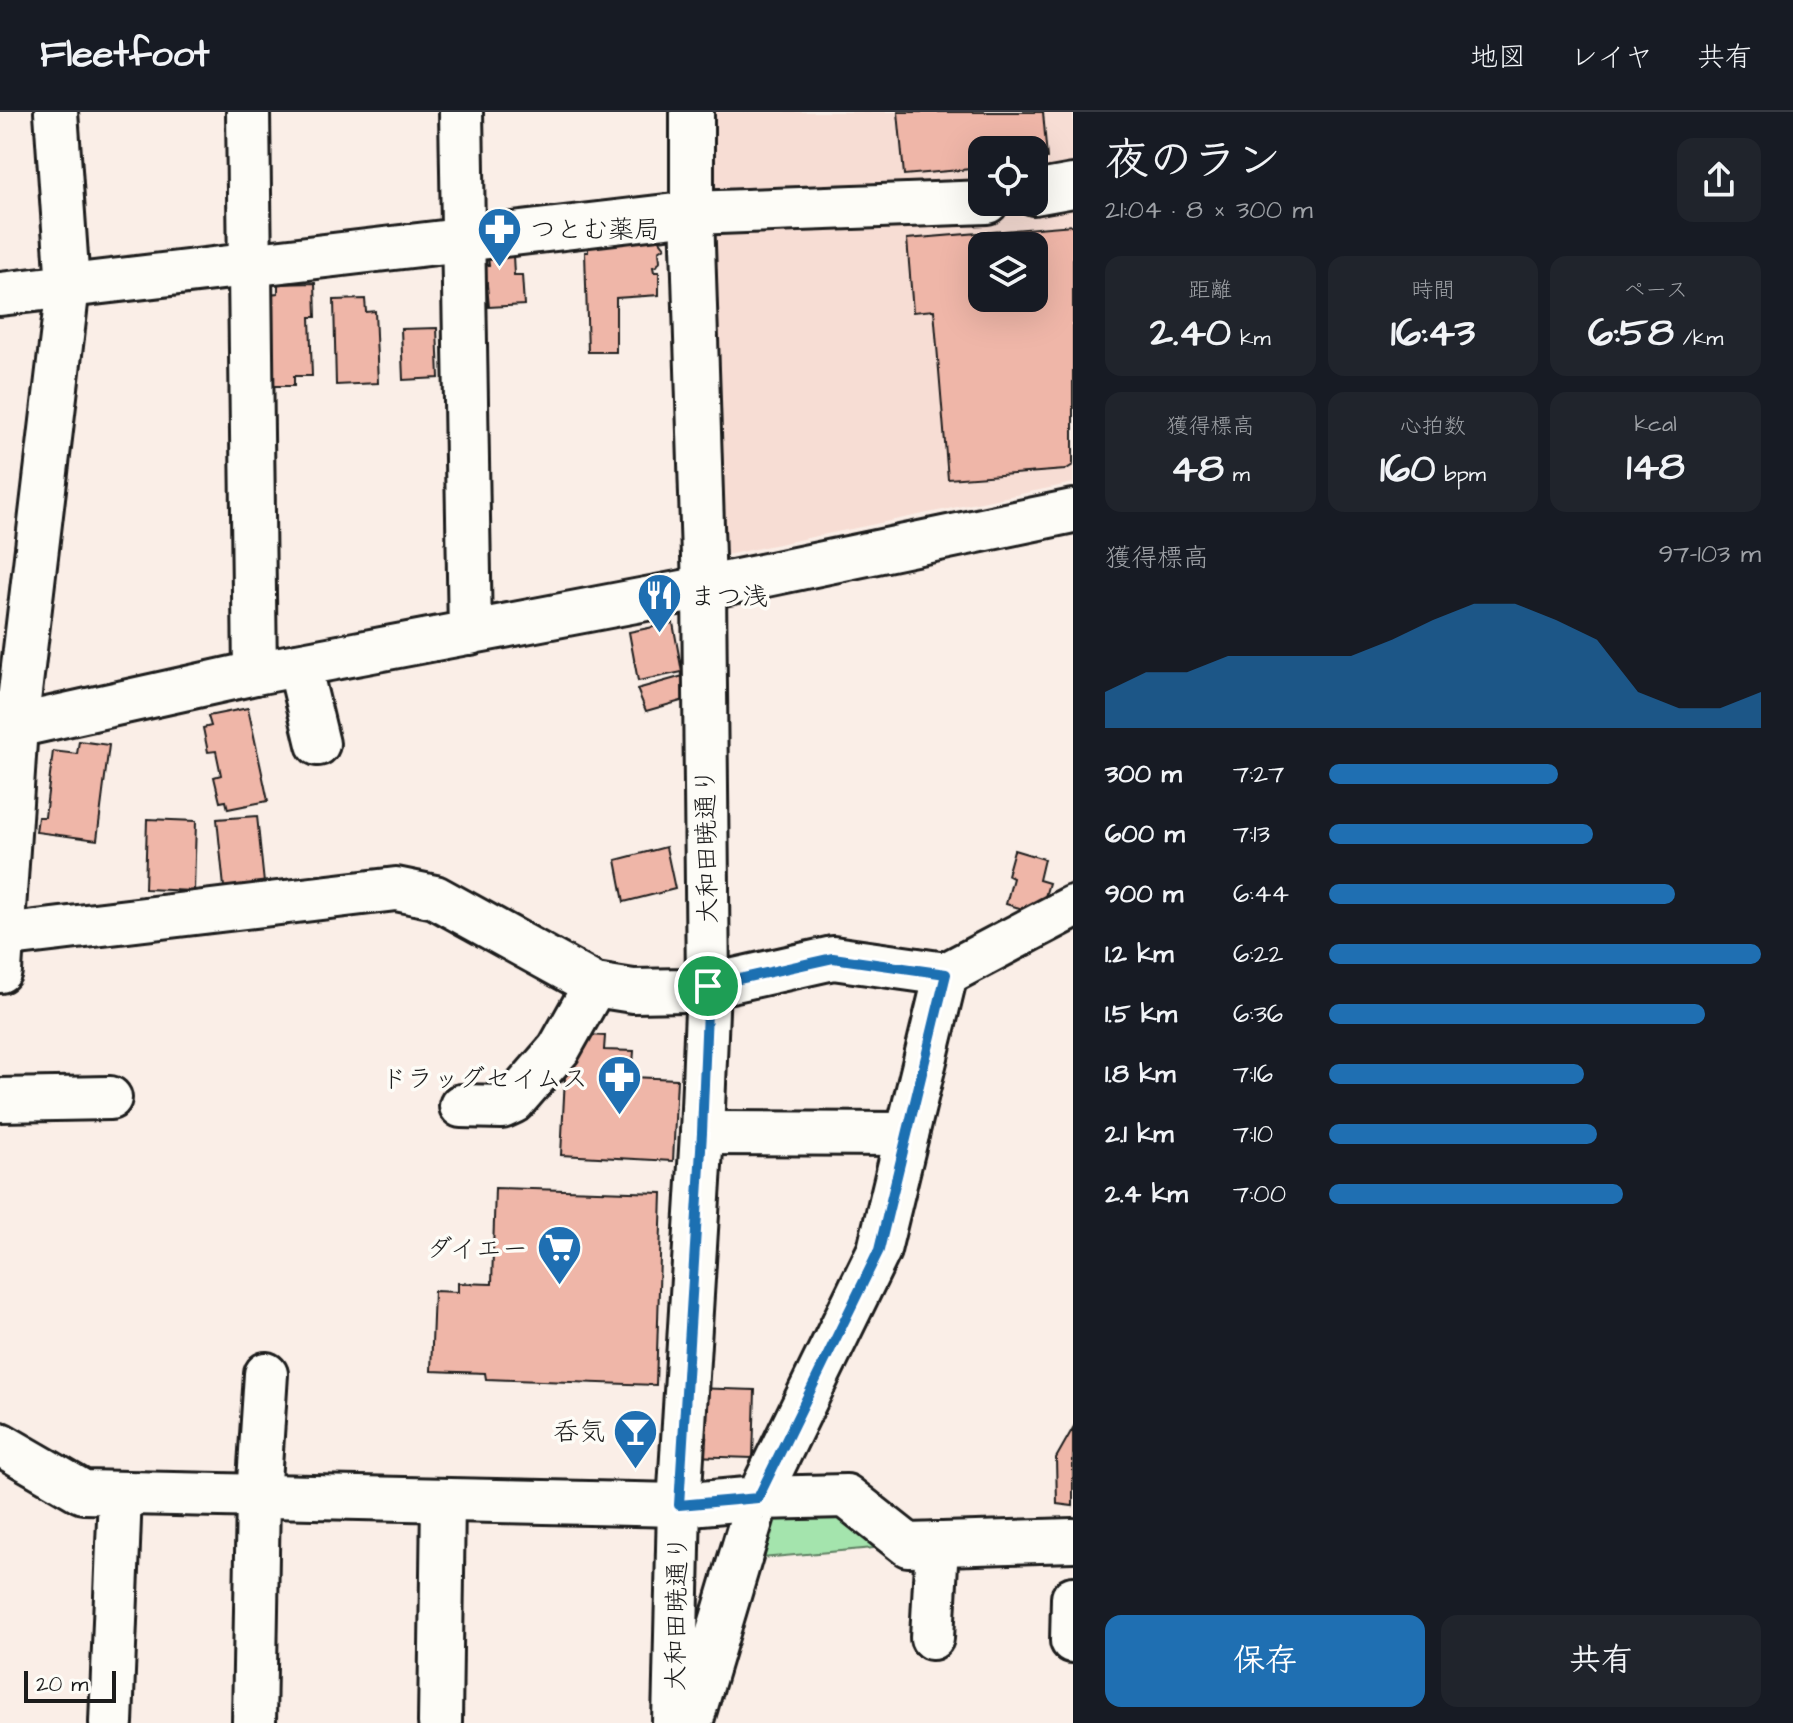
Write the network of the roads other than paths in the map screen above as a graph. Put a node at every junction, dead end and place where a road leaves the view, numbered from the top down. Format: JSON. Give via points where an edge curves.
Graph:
{"nodes":[{"id":1,"x":56,"y":112,"type":"edge"},
{"id":2,"x":248,"y":112,"type":"edge"},
{"id":3,"x":461,"y":112,"type":"edge"},
{"id":4,"x":692,"y":112,"type":"edge"},
{"id":5,"x":1073,"y":186,"type":"edge"},
{"id":6,"x":1048,"y":190,"type":"edge"},
{"id":7,"x":968,"y":203,"type":"edge"},
{"id":8,"x":692,"y":213,"type":"junction"},
{"id":9,"x":463,"y":240,"type":"junction"},
{"id":10,"x":250,"y":265,"type":"junction"},
{"id":11,"x":68,"y":286,"type":"junction"},
{"id":12,"x":0,"y":294,"type":"edge"},
{"id":13,"x":1073,"y":511,"type":"edge"},
{"id":14,"x":704,"y":588,"type":"junction"},
{"id":15,"x":470,"y":633,"type":"junction"},
{"id":16,"x":299,"y":665,"type":"junction"},
{"id":17,"x":255,"y":673,"type":"junction"},
{"id":18,"x":8,"y":726,"type":"edge"},
{"id":19,"x":318,"y":744,"type":"dead end"},
{"id":20,"x":1073,"y":907,"type":"edge"},
{"id":21,"x":1,"y":954,"type":"edge"},
{"id":22,"x":946,"y":974,"type":"junction"},
{"id":23,"x":595,"y":985,"type":"junction"},
{"id":24,"x":708,"y":986,"type":"junction"},
{"id":25,"x":110,"y":1098,"type":"dead end"},
{"id":26,"x":0,"y":1100,"type":"edge"},
{"id":27,"x":461,"y":1106,"type":"dead end"},
{"id":28,"x":702,"y":1133,"type":"junction"},
{"id":29,"x":907,"y":1134,"type":"junction"},
{"id":30,"x":266,"y":1374,"type":"dead end"},
{"id":31,"x":0,"y":1444,"type":"edge"},
{"id":32,"x":120,"y":1494,"type":"junction"},
{"id":33,"x":258,"y":1497,"type":"junction"},
{"id":34,"x":758,"y":1498,"type":"junction"},
{"id":35,"x":443,"y":1500,"type":"junction"},
{"id":36,"x":679,"y":1505,"type":"junction"},
{"id":37,"x":1073,"y":1540,"type":"edge"},
{"id":38,"x":937,"y":1544,"type":"junction"},
{"id":39,"x":1073,"y":1598,"type":"edge"},
{"id":40,"x":932,"y":1638,"type":"dead end"},
{"id":41,"x":1072,"y":1641,"type":"edge"},
{"id":42,"x":111,"y":1723,"type":"edge"},
{"id":43,"x":254,"y":1723,"type":"edge"},
{"id":44,"x":440,"y":1723,"type":"edge"},
{"id":45,"x":674,"y":1723,"type":"edge"},
{"id":46,"x":691,"y":1723,"type":"edge"}],
"edges":[{"from":1,"to":11,"type":"street"},
{"from":2,"to":10,"type":"street"},
{"from":3,"to":9,"type":"street"},
{"from":4,"to":8,"type":"street","name":"大和田暁通り"},
{"from":5,"to":6,"type":"street"},
{"from":7,"to":8,"type":"street"},
{"from":8,"to":9,"type":"street"},
{"from":8,"to":14,"type":"street","name":"大和田暁通り"},
{"from":9,"to":10,"type":"street"},
{"from":9,"to":15,"type":"street"},
{"from":10,"to":11,"type":"street"},
{"from":10,"to":17,"type":"street"},
{"from":11,"to":12,"type":"street"},
{"from":11,"to":18,"type":"street"},
{"from":13,"to":14,"type":"street"},
{"from":14,"to":15,"type":"street"},
{"from":14,"to":24,"type":"street","name":"大和田暁通り"},
{"from":15,"to":16,"type":"street"},
{"from":16,"to":17,"type":"street"},
{"from":16,"to":19,"type":"street"},
{"from":17,"to":18,"type":"street"},
{"from":18,"to":21,"type":"street"},
{"from":20,"to":22,"type":"street"},
{"from":21,"to":23,"type":"street","via":[[396,889],[435,897]]},
{"from":22,"to":24,"type":"street","via":[[833,958]]},
{"from":22,"to":29,"type":"street"},
{"from":23,"to":24,"type":"street","via":[[633,991]]},
{"from":23,"to":27,"type":"street","via":[[559,1049],[513,1102],[502,1107]]},
{"from":24,"to":28,"type":"street","name":"大和田暁通り"},
{"from":25,"to":26,"type":"street"},
{"from":28,"to":29,"type":"street"},
{"from":28,"to":36,"type":"street","name":"大和田暁通り"},
{"from":29,"to":34,"type":"street","via":[[879,1250]]},
{"from":30,"to":33,"type":"street"},
{"from":31,"to":32,"type":"street","via":[[83,1492]]},
{"from":32,"to":33,"type":"street"},
{"from":32,"to":42,"type":"street"},
{"from":33,"to":35,"type":"street"},
{"from":33,"to":43,"type":"street"},
{"from":34,"to":36,"type":"street"},
{"from":34,"to":38,"type":"street","via":[[846,1496],[908,1545]]},
{"from":34,"to":46,"type":"street"},
{"from":35,"to":36,"type":"street"},
{"from":35,"to":44,"type":"street"},
{"from":36,"to":45,"type":"street","name":"大和田暁通り"},
{"from":37,"to":38,"type":"street"},
{"from":38,"to":40,"type":"street"},
{"from":39,"to":41,"type":"street"}]}
